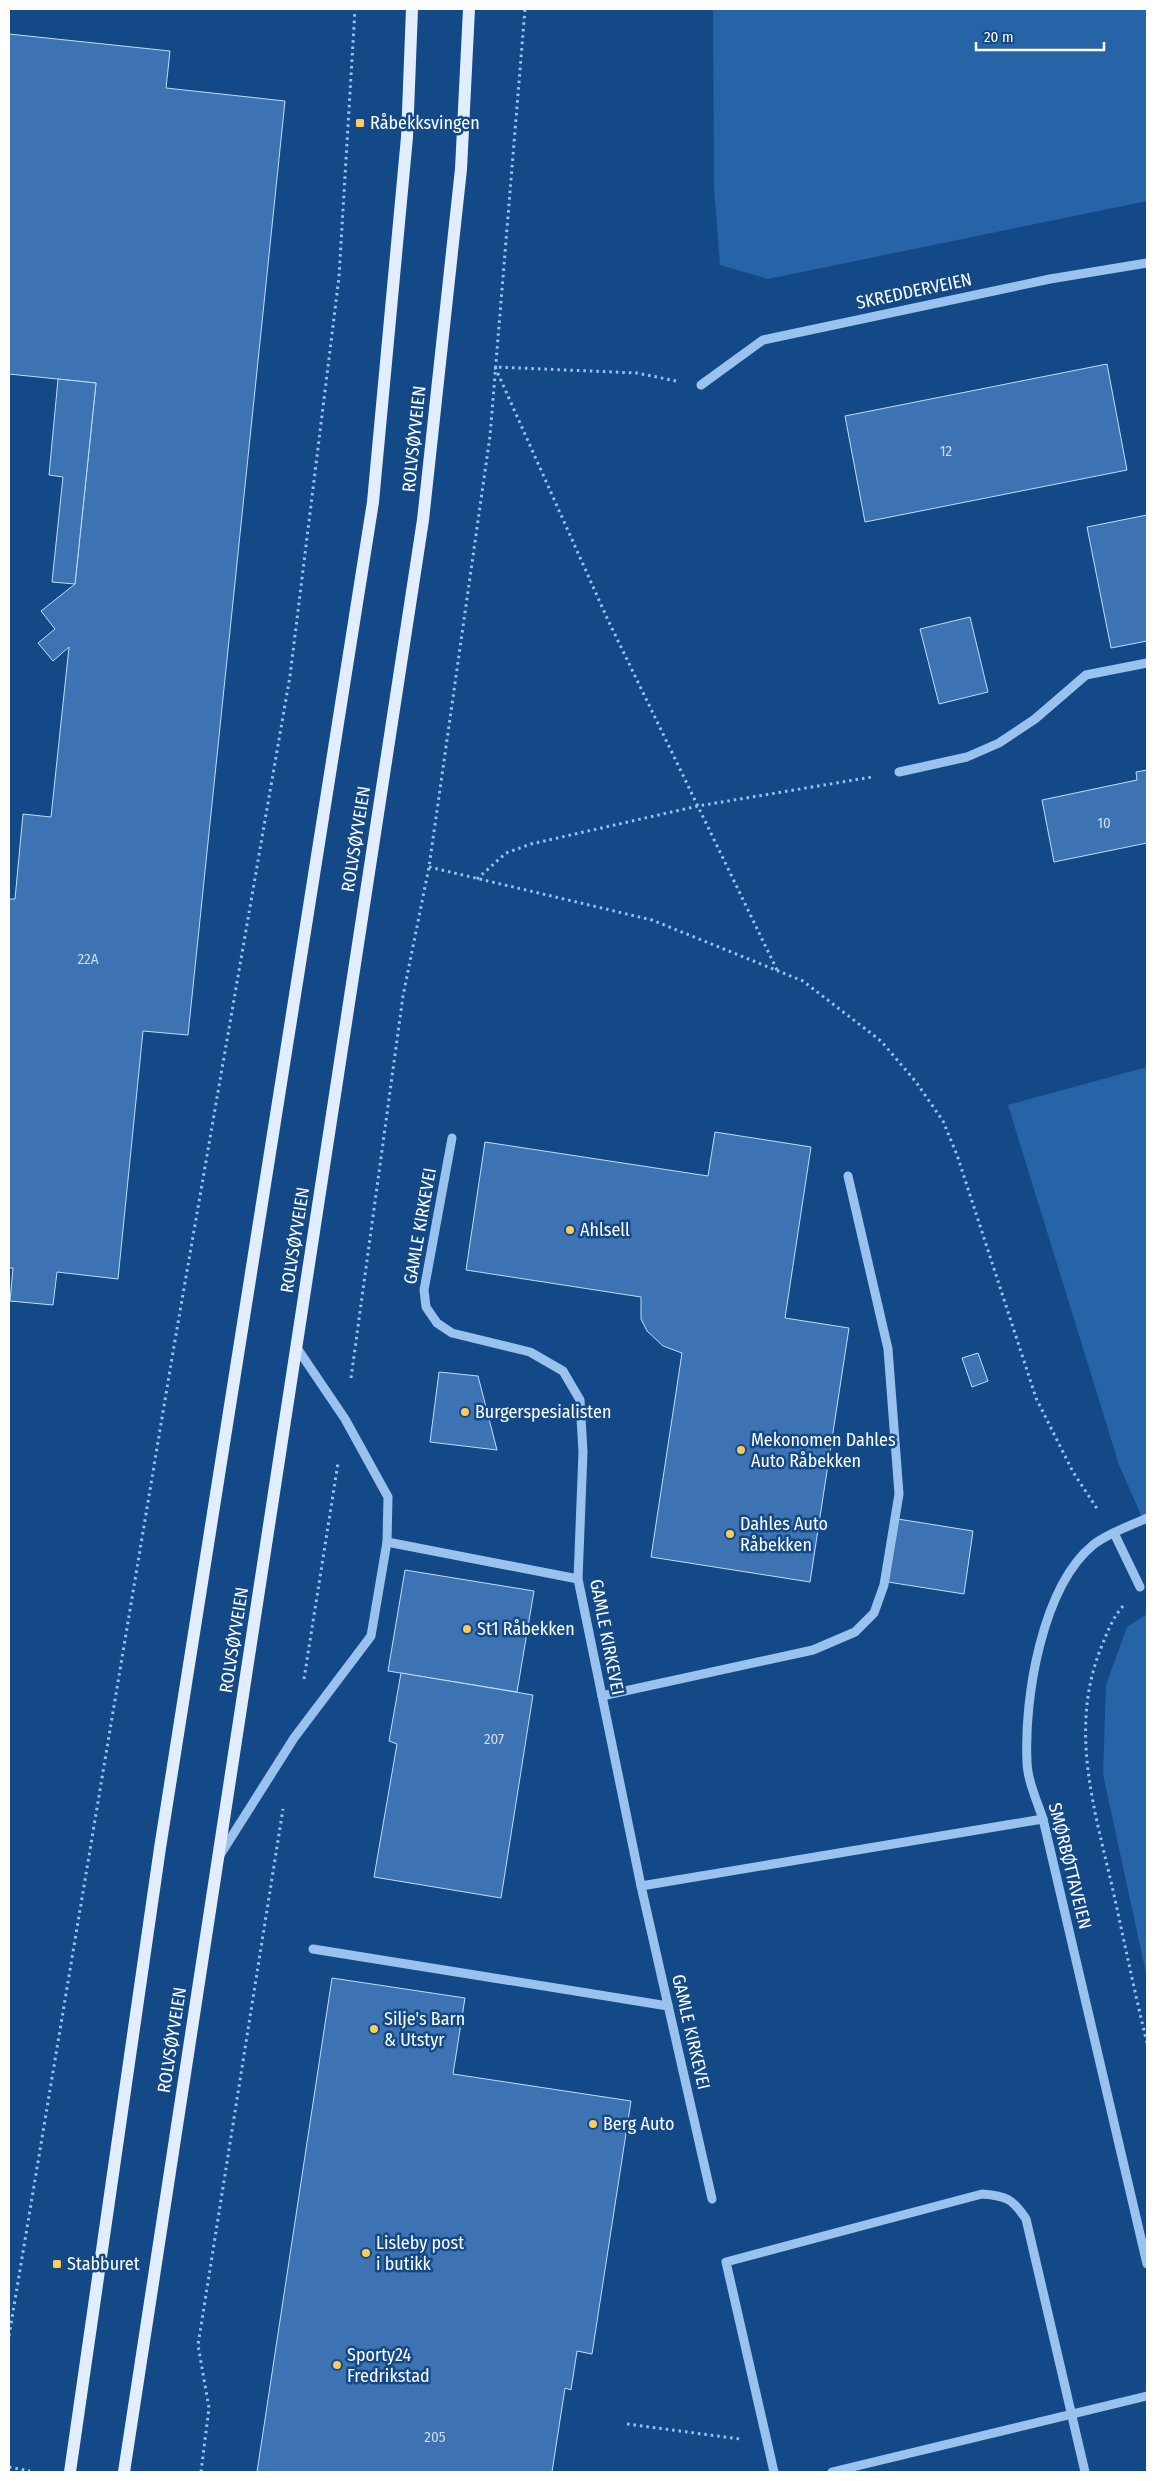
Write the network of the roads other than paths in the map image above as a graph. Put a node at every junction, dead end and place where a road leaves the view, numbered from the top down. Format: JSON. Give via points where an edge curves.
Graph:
{"nodes":[{"id":1,"x":412,"y":9,"type":"edge"},
{"id":2,"x":469,"y":9,"type":"edge"},
{"id":3,"x":1147,"y":263,"type":"edge"},
{"id":4,"x":701,"y":386,"type":"road end"},
{"id":5,"x":1147,"y":664,"type":"edge"},
{"id":6,"x":899,"y":772,"type":"road end"},
{"id":7,"x":452,"y":1138,"type":"dead end"},
{"id":8,"x":848,"y":1176,"type":"dead end"},
{"id":9,"x":297,"y":1348,"type":"junction"},
{"id":10,"x":1147,"y":1518,"type":"edge"},
{"id":11,"x":1114,"y":1533,"type":"junction"},
{"id":12,"x":386,"y":1542,"type":"junction"},
{"id":13,"x":578,"y":1579,"type":"junction"},
{"id":14,"x":1140,"y":1586,"type":"road end"},
{"id":15,"x":602,"y":1696,"type":"junction"},
{"id":16,"x":1042,"y":1819,"type":"junction"},
{"id":17,"x":217,"y":1860,"type":"junction"},
{"id":18,"x":641,"y":1886,"type":"junction"},
{"id":19,"x":313,"y":1949,"type":"dead end"},
{"id":20,"x":668,"y":2006,"type":"junction"},
{"id":21,"x":712,"y":2199,"type":"dead end"},
{"id":22,"x":1147,"y":2264,"type":"edge"},
{"id":23,"x":1147,"y":2396,"type":"edge"},
{"id":24,"x":1072,"y":2415,"type":"junction"},
{"id":25,"x":70,"y":2472,"type":"edge"},
{"id":26,"x":124,"y":2472,"type":"edge"},
{"id":27,"x":774,"y":2472,"type":"edge"},
{"id":28,"x":832,"y":2472,"type":"edge"},
{"id":29,"x":1085,"y":2472,"type":"edge"}],
"edges":[{"from":1,"to":25,"type":"main road","name":"ROLVSØYVEIEN","via":[[407,137],[373,502],[159,1858]]},
{"from":2,"to":9,"type":"main road","name":"ROLVSØYVEIEN","via":[[461,169],[423,520]]},
{"from":3,"to":4,"type":"street","name":"SKREDDERVEIEN","via":[[1050,279],[763,340]]},
{"from":5,"to":6,"type":"street","via":[[1086,675],[1036,720],[999,743],[967,757]]},
{"from":7,"to":13,"type":"street","name":"GAMLE KIRKEVEI","via":[[424,1290],[426,1308],[437,1323],[452,1333],[530,1352],[563,1371],[580,1400],[583,1452]]},
{"from":8,"to":15,"type":"street","via":[[888,1349],[899,1494],[884,1585],[874,1613],[855,1632],[813,1650]]},
{"from":9,"to":12,"type":"street","via":[[345,1419],[388,1497]]},
{"from":9,"to":17,"type":"main road","name":"ROLVSØYVEIEN"},
{"from":10,"to":11,"type":"street","name":"SMØRBØTTAVEIEN"},
{"from":11,"to":14,"type":"street"},
{"from":11,"to":16,"type":"street","name":"SMØRBØTTAVEIEN","via":[[1093,1545],[1073,1567],[1052,1605],[1037,1651],[1026,1762]]},
{"from":12,"to":13,"type":"street"},
{"from":12,"to":17,"type":"street","via":[[370,1636],[294,1738]]},
{"from":13,"to":15,"type":"street","name":"GAMLE KIRKEVEI"},
{"from":15,"to":18,"type":"street","name":"GAMLE KIRKEVEI"},
{"from":16,"to":18,"type":"street"},
{"from":16,"to":22,"type":"street","name":"SMØRBØTTAVEIEN"},
{"from":17,"to":26,"type":"main road","name":"ROLVSØYVEIEN"},
{"from":18,"to":20,"type":"street","name":"GAMLE KIRKEVEI"},
{"from":19,"to":20,"type":"street"},
{"from":20,"to":21,"type":"street","name":"GAMLE KIRKEVEI"},
{"from":23,"to":24,"type":"street"},
{"from":24,"to":27,"type":"street","via":[[1026,2218],[1015,2203],[1002,2196],[982,2194],[726,2262]]},
{"from":24,"to":28,"type":"street"},
{"from":24,"to":29,"type":"street"}]}
